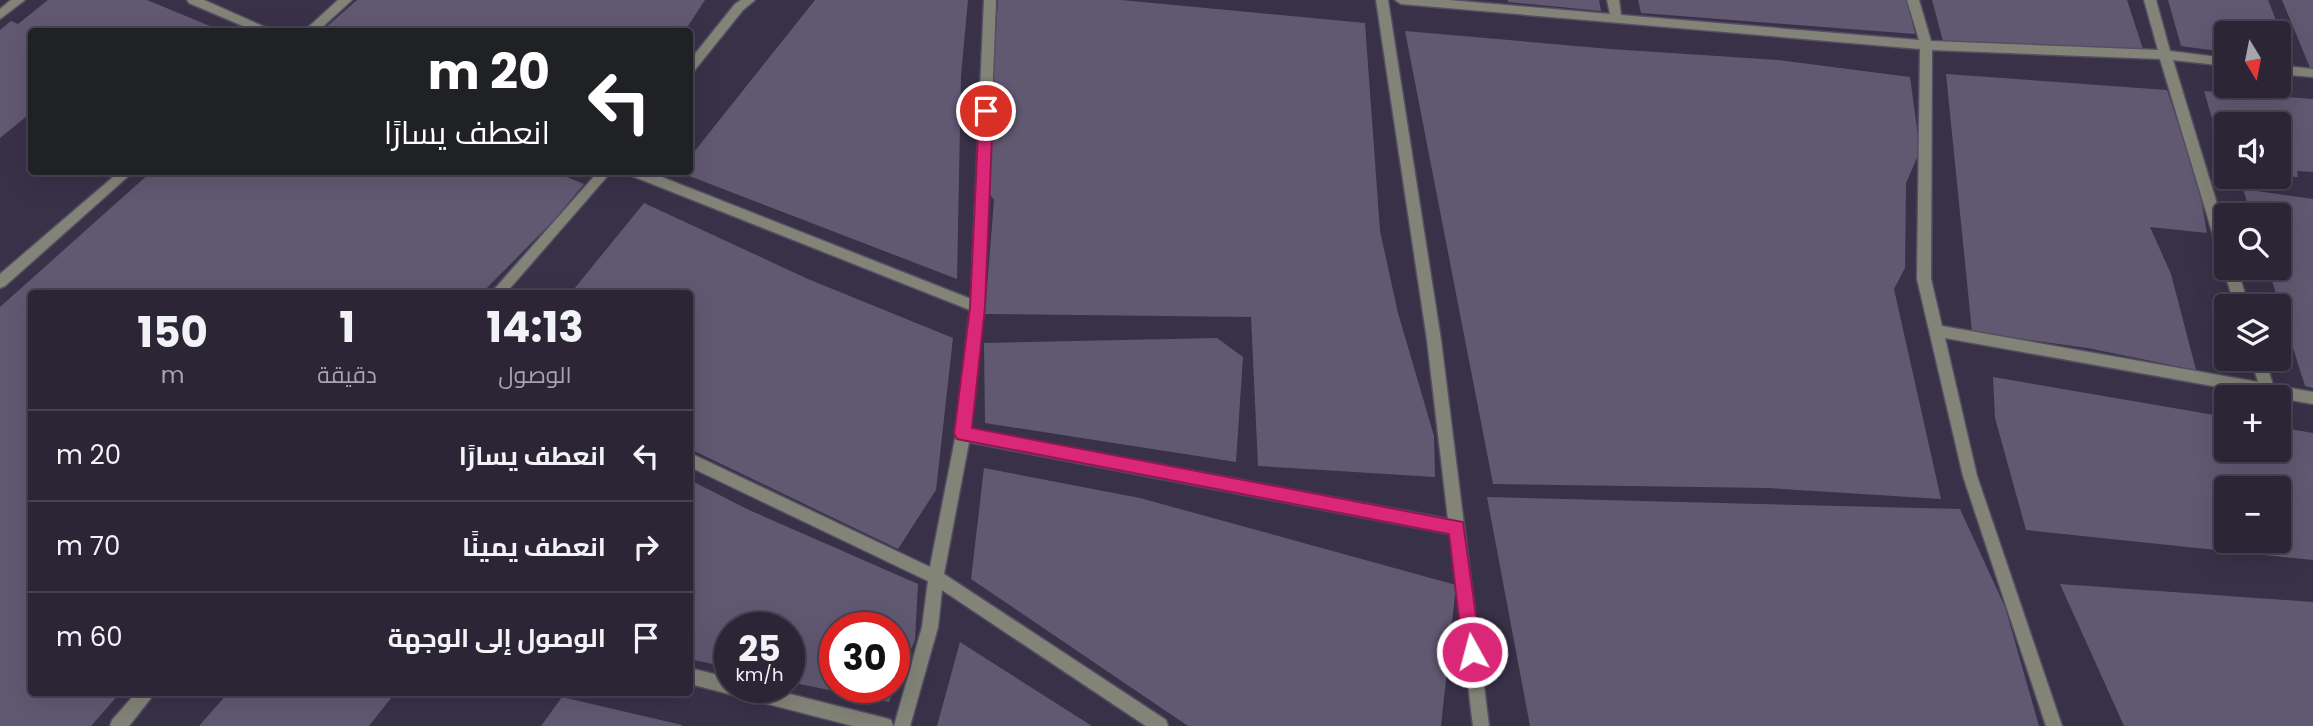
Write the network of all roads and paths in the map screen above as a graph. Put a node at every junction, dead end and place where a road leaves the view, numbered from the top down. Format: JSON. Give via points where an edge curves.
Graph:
{"nodes":[{"id":1,"x":19,"y":0,"type":"edge"},
{"id":2,"x":193,"y":0,"type":"edge"},
{"id":3,"x":346,"y":0,"type":"edge"},
{"id":4,"x":990,"y":0,"type":"edge"},
{"id":5,"x":1382,"y":0,"type":"edge"},
{"id":6,"x":1401,"y":0,"type":"edge"},
{"id":7,"x":1613,"y":0,"type":"edge"},
{"id":8,"x":1913,"y":0,"type":"edge"},
{"id":9,"x":2150,"y":0,"type":"edge"},
{"id":10,"x":743,"y":2,"type":"edge"},
{"id":11,"x":0,"y":15,"type":"edge"},
{"id":12,"x":1616,"y":17,"type":"junction"},
{"id":13,"x":260,"y":28,"type":"edge"},
{"id":14,"x":314,"y":28,"type":"edge"},
{"id":15,"x":1926,"y":45,"type":"junction"},
{"id":16,"x":2165,"y":55,"type":"junction"},
{"id":17,"x":2214,"y":61,"type":"edge"},
{"id":18,"x":693,"y":64,"type":"edge"},
{"id":19,"x":2291,"y":70,"type":"edge"},
{"id":20,"x":2313,"y":73,"type":"edge"},
{"id":21,"x":124,"y":175,"type":"edge"},
{"id":22,"x":602,"y":175,"type":"edge"},
{"id":23,"x":645,"y":175,"type":"edge"},
{"id":24,"x":2214,"y":216,"type":"edge"},
{"id":25,"x":0,"y":282,"type":"edge"},
{"id":26,"x":501,"y":290,"type":"edge"},
{"id":27,"x":977,"y":307,"type":"junction"},
{"id":28,"x":1936,"y":331,"type":"junction"},
{"id":29,"x":2239,"y":385,"type":"edge"},
{"id":30,"x":2291,"y":394,"type":"edge"},
{"id":31,"x":2313,"y":398,"type":"edge"},
{"id":32,"x":963,"y":434,"type":"junction"},
{"id":33,"x":693,"y":461,"type":"edge"},
{"id":34,"x":1457,"y":528,"type":"junction"},
{"id":35,"x":936,"y":577,"type":"junction"},
{"id":36,"x":693,"y":677,"type":"edge"},
{"id":37,"x":714,"y":682,"type":"edge"},
{"id":38,"x":144,"y":696,"type":"edge"},
{"id":39,"x":794,"y":703,"type":"edge"},
{"id":40,"x":118,"y":726,"type":"edge"},
{"id":41,"x":885,"y":726,"type":"edge"},
{"id":42,"x":902,"y":726,"type":"edge"},
{"id":43,"x":1160,"y":726,"type":"edge"},
{"id":44,"x":1481,"y":726,"type":"edge"},
{"id":45,"x":2054,"y":726,"type":"edge"}],
"edges":[{"from":1,"to":11,"type":"street"},
{"from":2,"to":13,"type":"street"},
{"from":3,"to":14,"type":"street"},
{"from":4,"to":27,"type":"street"},
{"from":5,"to":34,"type":"street","via":[[1434,340]]},
{"from":6,"to":12,"type":"street"},
{"from":7,"to":12,"type":"street"},
{"from":8,"to":15,"type":"street"},
{"from":9,"to":16,"type":"street"},
{"from":10,"to":18,"type":"street"},
{"from":12,"to":15,"type":"street"},
{"from":15,"to":16,"type":"street"},
{"from":15,"to":28,"type":"street","via":[[1924,279]]},
{"from":16,"to":17,"type":"street"},
{"from":16,"to":24,"type":"street"},
{"from":19,"to":20,"type":"street"},
{"from":21,"to":25,"type":"street"},
{"from":22,"to":26,"type":"street"},
{"from":23,"to":27,"type":"street"},
{"from":27,"to":32,"type":"street"},
{"from":28,"to":29,"type":"street"},
{"from":28,"to":45,"type":"street","via":[[1970,476]]},
{"from":30,"to":31,"type":"street"},
{"from":32,"to":34,"type":"street"},
{"from":32,"to":35,"type":"street"},
{"from":33,"to":35,"type":"street"},
{"from":34,"to":44,"type":"street"},
{"from":35,"to":42,"type":"street","via":[[930,627]]},
{"from":35,"to":43,"type":"street"},
{"from":36,"to":37,"type":"street"},
{"from":38,"to":40,"type":"street"},
{"from":39,"to":41,"type":"street"}]}
